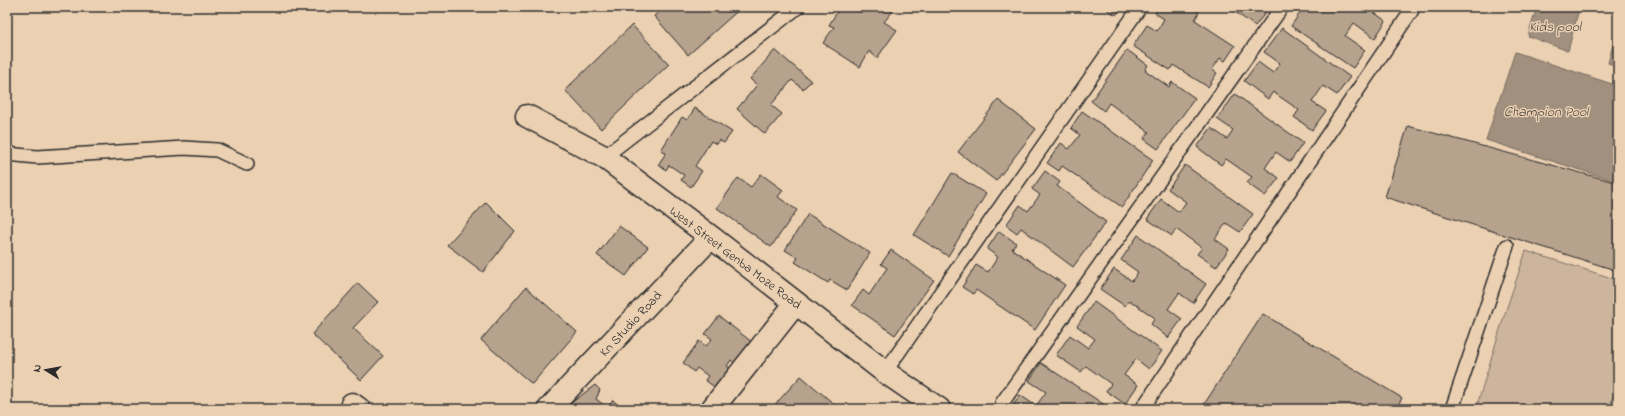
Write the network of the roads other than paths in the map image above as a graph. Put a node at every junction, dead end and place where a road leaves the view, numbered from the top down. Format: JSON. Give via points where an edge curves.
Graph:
{"nodes":[{"id":1,"x":798,"y":7,"type":"edge"},
{"id":2,"x":1140,"y":7,"type":"edge"},
{"id":3,"x":1282,"y":7,"type":"edge"},
{"id":4,"x":1412,"y":7,"type":"edge"},
{"id":5,"x":527,"y":116,"type":"dead end"},
{"id":6,"x":7,"y":154,"type":"edge"},
{"id":7,"x":604,"y":157,"type":"junction"},
{"id":8,"x":247,"y":164,"type":"dead end"},
{"id":9,"x":710,"y":237,"type":"junction"},
{"id":10,"x":1507,"y":246,"type":"dead end"},
{"id":11,"x":796,"y":303,"type":"junction"},
{"id":12,"x":885,"y":372,"type":"junction"},
{"id":13,"x":1002,"y":403,"type":"dead end"},
{"id":14,"x":550,"y":409,"type":"edge"},
{"id":15,"x":712,"y":409,"type":"edge"},
{"id":16,"x":939,"y":409,"type":"edge"},
{"id":17,"x":1142,"y":409,"type":"edge"},
{"id":18,"x":1452,"y":409,"type":"edge"}],
"edges":[{"from":1,"to":7,"type":"lane"},
{"from":2,"to":12,"type":"lane"},
{"from":3,"to":13,"type":"lane"},
{"from":4,"to":17,"type":"lane","via":[[1408,17]]},
{"from":5,"to":7,"type":"street","name":"West Street Genba Moze Road"},
{"from":6,"to":8,"type":"lane","via":[[37,157],[184,148],[217,150]]},
{"from":7,"to":9,"type":"street","name":"West Street Genba Moze Road"},
{"from":9,"to":11,"type":"street","name":"West Street Genba Moze Road"},
{"from":9,"to":14,"type":"street","name":"Kn Studio Road"},
{"from":10,"to":18,"type":"lane"},
{"from":11,"to":12,"type":"street","name":"West Street Genba Moze Road"},
{"from":11,"to":15,"type":"street"},
{"from":12,"to":16,"type":"street","name":"West Street Genba Moze Road"}]}
